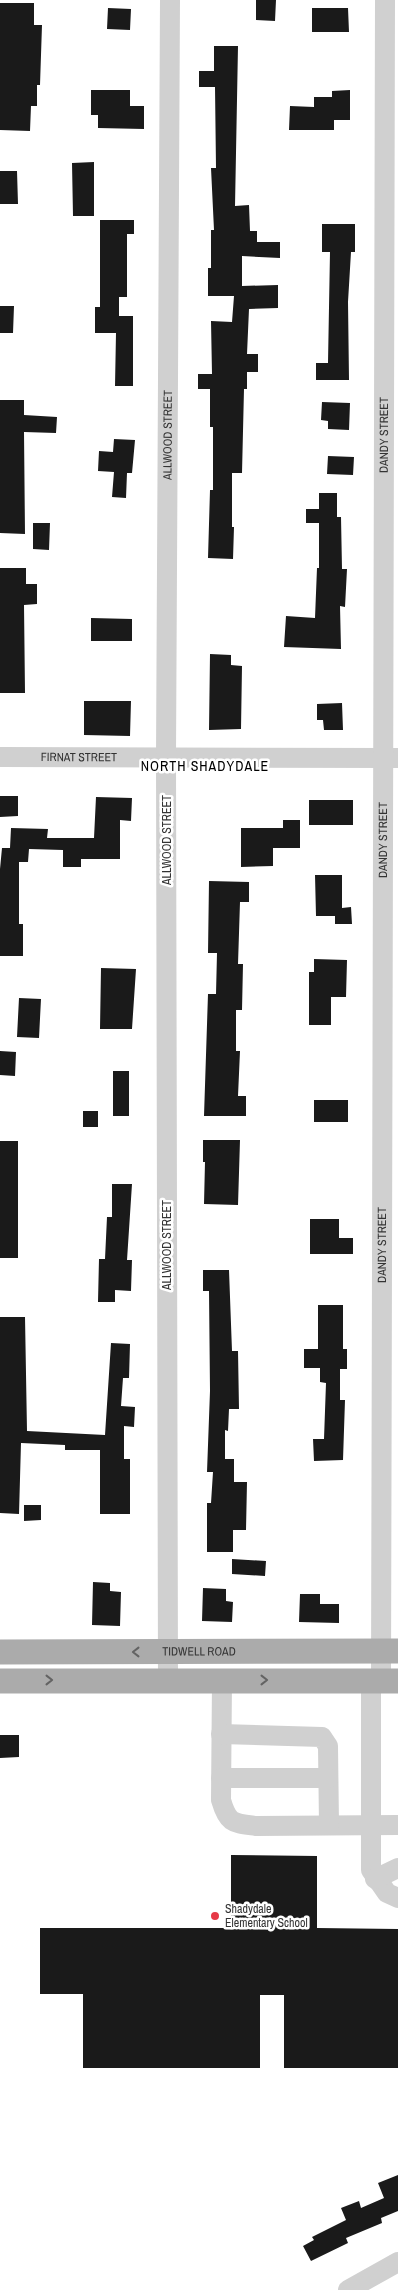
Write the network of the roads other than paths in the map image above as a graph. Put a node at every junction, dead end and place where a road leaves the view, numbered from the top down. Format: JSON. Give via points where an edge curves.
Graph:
{"nodes":[{"id":1,"x":170,"y":0,"type":"edge"},
{"id":2,"x":385,"y":0,"type":"edge"},
{"id":3,"x":0,"y":757,"type":"edge"},
{"id":4,"x":166,"y":757,"type":"junction"},
{"id":5,"x":390,"y":758,"type":"edge"},
{"id":6,"x":389,"y":1651,"type":"edge"},
{"id":7,"x":0,"y":1652,"type":"edge"},
{"id":8,"x":167,"y":1652,"type":"junction"},
{"id":9,"x":0,"y":1680,"type":"edge"},
{"id":10,"x":168,"y":1680,"type":"junction"},
{"id":11,"x":222,"y":1680,"type":"junction"},
{"id":12,"x":383,"y":1681,"type":"edge"},
{"id":13,"x":221,"y":1734,"type":"junction"},
{"id":14,"x":221,"y":1778,"type":"junction"},
{"id":15,"x":328,"y":1778,"type":"junction"},
{"id":16,"x":369,"y":1825,"type":"junction"},
{"id":17,"x":329,"y":1826,"type":"junction"},
{"id":18,"x":398,"y":1826,"type":"edge"},
{"id":19,"x":398,"y":1868,"type":"edge"},
{"id":20,"x":375,"y":1879,"type":"junction"},
{"id":21,"x":398,"y":1898,"type":"edge"},
{"id":22,"x":398,"y":2262,"type":"edge"},
{"id":23,"x":348,"y":2290,"type":"edge"}],
"edges":[{"from":1,"to":4,"type":"street","name":"ALLWOOD STREET"},
{"from":2,"to":5,"type":"street","name":"DANDY STREET"},
{"from":3,"to":4,"type":"street","name":"FIRNAT STREET"},
{"from":4,"to":5,"type":"street","name":"FIRNAT STREET"},
{"from":4,"to":8,"type":"street","name":"ALLWOOD STREET"},
{"from":5,"to":6,"type":"street","name":"DANDY STREET"},
{"from":6,"to":8,"type":"main road","name":"TIDWELL ROAD"},
{"from":6,"to":12,"type":"street","name":"DANDY STREET"},
{"from":8,"to":7,"type":"main road","name":"TIDWELL ROAD","one_way":true},
{"from":8,"to":10,"type":"street","name":"ALLWOOD STREET"},
{"from":9,"to":10,"type":"main road","one_way":true},
{"from":10,"to":11,"type":"main road"},
{"from":11,"to":12,"type":"main road","one_way":true},
{"from":11,"to":13,"type":"street"},
{"from":12,"to":16,"type":"street","name":"DANDY STREET"},
{"from":13,"to":14,"type":"street"},
{"from":13,"to":15,"type":"street","via":[[322,1737],[328,1746]]},
{"from":14,"to":15,"type":"street"},
{"from":14,"to":17,"type":"street","via":[[225,1816],[234,1824]]},
{"from":15,"to":17,"type":"street"},
{"from":16,"to":17,"type":"street"},
{"from":16,"to":18,"type":"street"},
{"from":16,"to":20,"type":"street","name":"DANDY STREET","via":[[371,1870]]},
{"from":19,"to":20,"type":"street"},
{"from":20,"to":21,"type":"street","via":[[387,1893]]},
{"from":22,"to":23,"type":"street"}]}
